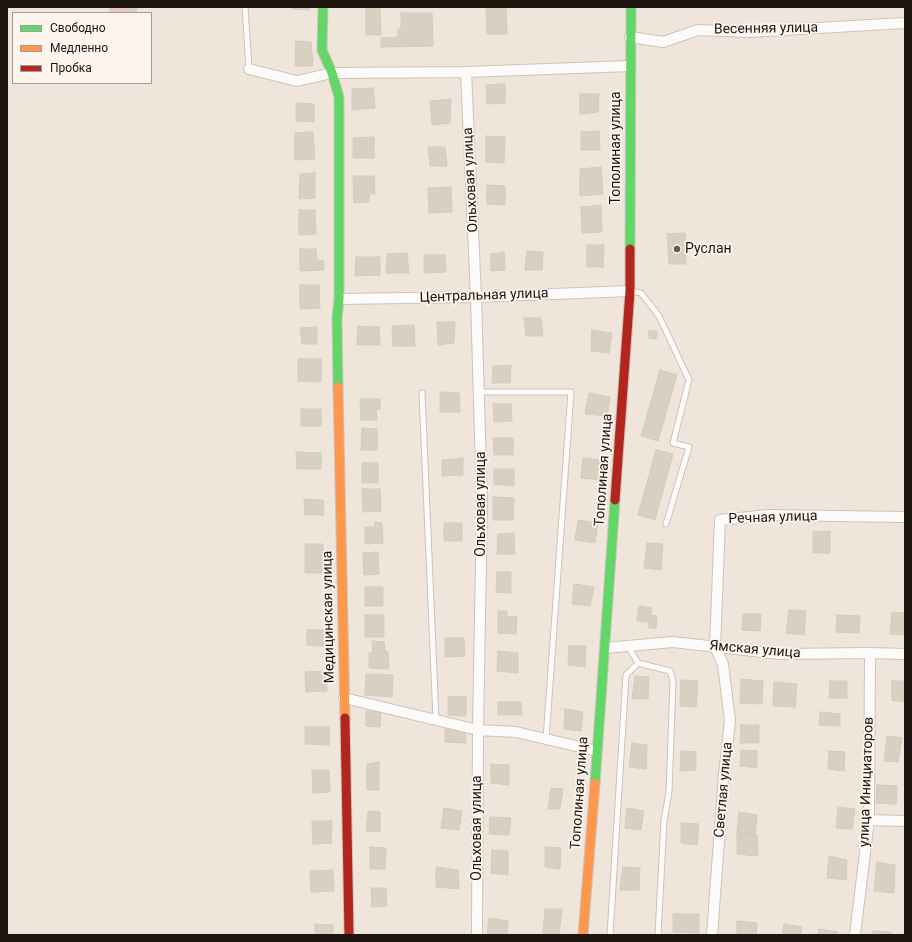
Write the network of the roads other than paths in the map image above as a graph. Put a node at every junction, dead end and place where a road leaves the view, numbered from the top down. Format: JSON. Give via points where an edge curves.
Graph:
{"nodes":[{"id":1,"x":246,"y":7,"type":"edge"},
{"id":2,"x":322,"y":7,"type":"edge"},
{"id":3,"x":631,"y":7,"type":"edge"},
{"id":4,"x":905,"y":23,"type":"edge"},
{"id":5,"x":630,"y":37,"type":"junction"},
{"id":6,"x":630,"y":66,"type":"junction"},
{"id":7,"x":249,"y":69,"type":"joint"},
{"id":8,"x":466,"y":72,"type":"junction"},
{"id":9,"x":332,"y":73,"type":"junction"},
{"id":10,"x":630,"y":291,"type":"junction"},
{"id":11,"x":476,"y":297,"type":"junction"},
{"id":12,"x":339,"y":299,"type":"junction"},
{"id":13,"x":479,"y":392,"type":"junction"},
{"id":14,"x":422,"y":393,"type":"dead end"},
{"id":15,"x":905,"y":517,"type":"edge"},
{"id":16,"x":666,"y":524,"type":"dead end"},
{"id":17,"x":628,"y":646,"type":"junction"},
{"id":18,"x":715,"y":647,"type":"junction"},
{"id":19,"x":605,"y":648,"type":"junction"},
{"id":20,"x":870,"y":653,"type":"junction"},
{"id":21,"x":905,"y":654,"type":"edge"},
{"id":22,"x":638,"y":663,"type":"junction"},
{"id":23,"x":344,"y":698,"type":"junction"},
{"id":24,"x":436,"y":720,"type":"junction"},
{"id":25,"x":478,"y":730,"type":"junction"},
{"id":26,"x":546,"y":739,"type":"junction"},
{"id":27,"x":597,"y":751,"type":"junction"},
{"id":28,"x":869,"y":820,"type":"junction"},
{"id":29,"x":905,"y":821,"type":"edge"},
{"id":30,"x":349,"y":935,"type":"edge"},
{"id":31,"x":477,"y":935,"type":"edge"},
{"id":32,"x":583,"y":935,"type":"edge"},
{"id":33,"x":610,"y":935,"type":"edge"},
{"id":34,"x":658,"y":935,"type":"edge"},
{"id":35,"x":712,"y":935,"type":"edge"},
{"id":36,"x":855,"y":935,"type":"edge"}],
"edges":[{"from":1,"to":7,"type":"lane"},
{"from":2,"to":9,"type":"street","via":[[322,50]]},
{"from":3,"to":5,"type":"street","name":"Тополиная улица"},
{"from":4,"to":5,"type":"street","name":"Весенняя улица","via":[[749,32],[698,30],[663,42]]},
{"from":5,"to":6,"type":"street","name":"Тополиная улица"},
{"from":6,"to":8,"type":"street"},
{"from":6,"to":10,"type":"street","name":"Тополиная улица"},
{"from":7,"to":9,"type":"street","via":[[297,81]]},
{"from":8,"to":9,"type":"street"},
{"from":8,"to":11,"type":"street","name":"Ольховая улица"},
{"from":9,"to":12,"type":"street","name":"Медицинская улица","via":[[339,97]]},
{"from":10,"to":11,"type":"street","name":"Центральная улица"},
{"from":10,"to":16,"type":"lane","via":[[641,293],[659,316],[689,380],[673,443],[689,447]]},
{"from":10,"to":19,"type":"street","name":"Тополиная улица"},
{"from":11,"to":12,"type":"street","name":"Центральная улица"},
{"from":11,"to":13,"type":"street","name":"Ольховая улица"},
{"from":12,"to":23,"type":"street","name":"Медицинская улица","via":[[336,318]]},
{"from":13,"to":25,"type":"street","name":"Ольховая улица","via":[[482,504]]},
{"from":13,"to":26,"type":"lane","via":[[571,392]]},
{"from":14,"to":24,"type":"lane"},
{"from":15,"to":18,"type":"street","name":"Речная улица","via":[[768,515],[720,520]]},
{"from":17,"to":18,"type":"street","name":"Ямская улица","via":[[673,642]]},
{"from":17,"to":19,"type":"street","name":"Ямская улица"},
{"from":17,"to":22,"type":"lane"},
{"from":18,"to":20,"type":"street","name":"Ямская улица","via":[[780,654]]},
{"from":18,"to":35,"type":"street","name":"Светлая улица","via":[[723,664],[730,721]]},
{"from":19,"to":27,"type":"street","name":"Тополиная улица"},
{"from":20,"to":21,"type":"street","name":"Ямская улица"},
{"from":20,"to":28,"type":"street","name":"улица Инициаторов"},
{"from":22,"to":33,"type":"lane","via":[[626,675]]},
{"from":22,"to":34,"type":"lane","via":[[670,671],[673,681],[669,792],[664,821]]},
{"from":23,"to":24,"type":"street"},
{"from":23,"to":30,"type":"street","name":"Медицинская улица"},
{"from":24,"to":25,"type":"street"},
{"from":25,"to":26,"type":"street","via":[[516,732]]},
{"from":25,"to":31,"type":"street","name":"Ольховая улица"},
{"from":26,"to":27,"type":"street"},
{"from":27,"to":32,"type":"street","name":"Тополиная улица"},
{"from":28,"to":29,"type":"street"},
{"from":28,"to":36,"type":"street","name":"улица Инициаторов"}]}
